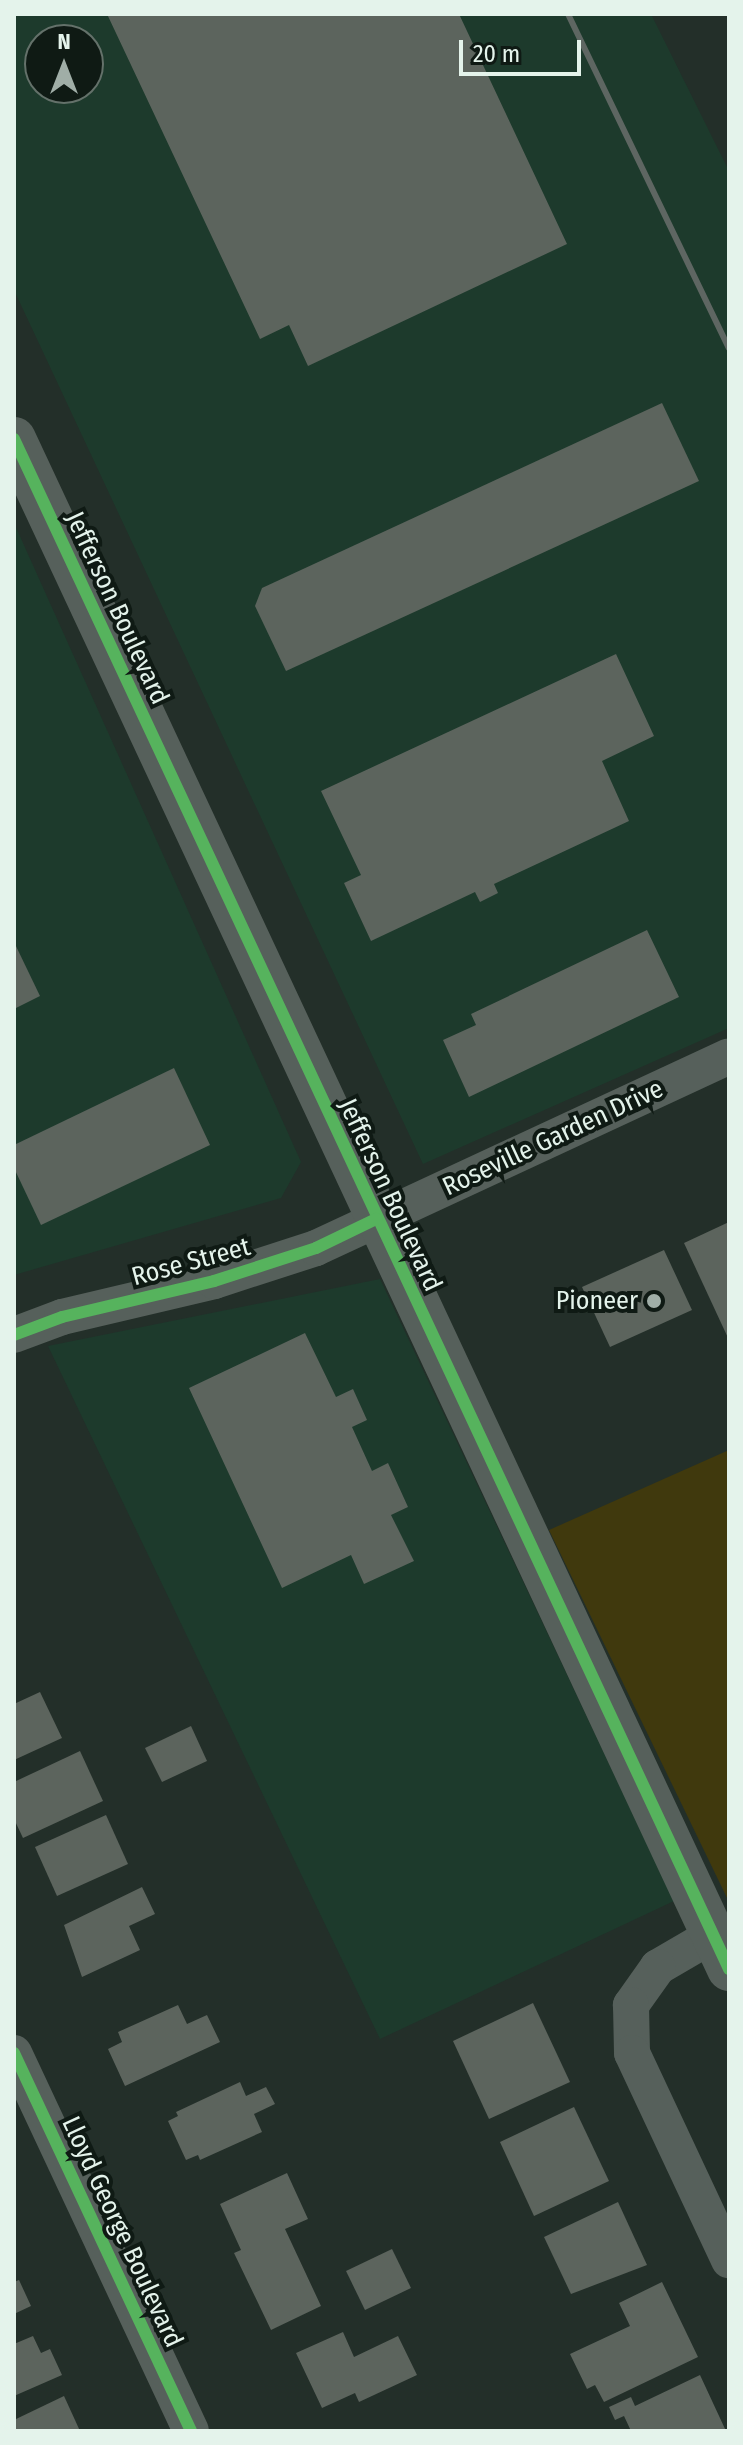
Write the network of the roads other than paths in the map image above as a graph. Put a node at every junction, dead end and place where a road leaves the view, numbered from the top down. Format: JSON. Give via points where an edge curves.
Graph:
{"nodes":[{"id":1,"x":14,"y":439,"type":"edge"},
{"id":2,"x":729,"y":1056,"type":"edge"},
{"id":3,"x":376,"y":1219,"type":"junction"},
{"id":4,"x":14,"y":1335,"type":"edge"},
{"id":5,"x":721,"y":1952,"type":"edge"},
{"id":6,"x":14,"y":2053,"type":"edge"},
{"id":7,"x":729,"y":2260,"type":"edge"},
{"id":8,"x":191,"y":2431,"type":"edge"}],
"edges":[{"from":1,"to":3,"type":"street","name":"Jefferson Boulevard"},
{"from":2,"to":3,"type":"street","name":"Roseville Garden Drive"},
{"from":3,"to":4,"type":"street","name":"Rose Street","via":[[316,1248],[214,1281],[62,1317]]},
{"from":3,"to":5,"type":"street","name":"Jefferson Boulevard"},
{"from":5,"to":7,"type":"street","via":[[658,1967],[631,2005],[632,2053]]},
{"from":6,"to":8,"type":"street","name":"Lloyd George Boulevard"}]}
